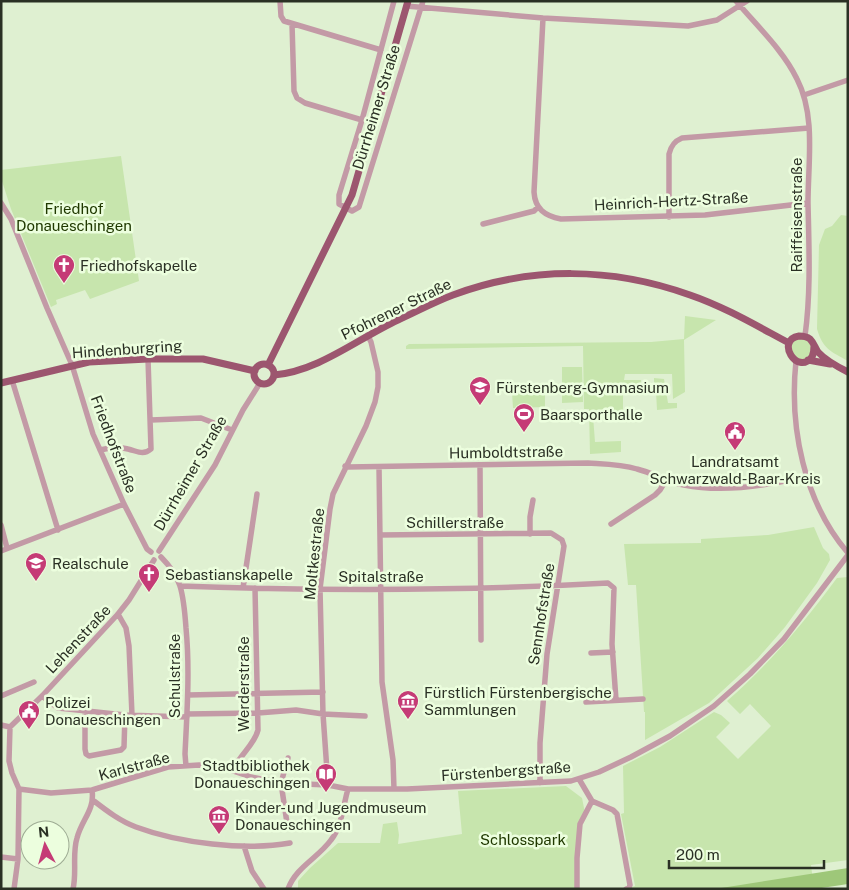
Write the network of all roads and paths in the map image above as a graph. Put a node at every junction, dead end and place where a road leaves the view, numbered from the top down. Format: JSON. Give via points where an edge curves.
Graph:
{"nodes":[{"id":1,"x":280,"y":1,"type":"edge"},
{"id":2,"x":394,"y":1,"type":"edge"},
{"id":3,"x":747,"y":1,"type":"edge"},
{"id":4,"x":407,"y":4,"type":"edge"},
{"id":5,"x":422,"y":4,"type":"edge"},
{"id":6,"x":738,"y":4,"type":"edge"},
{"id":7,"x":543,"y":18,"type":"junction"},
{"id":8,"x":292,"y":24,"type":"junction"},
{"id":9,"x":381,"y":50,"type":"junction"},
{"id":10,"x":848,"y":80,"type":"edge"},
{"id":11,"x":804,"y":94,"type":"junction"},
{"id":12,"x":362,"y":120,"type":"junction"},
{"id":13,"x":809,"y":128,"type":"junction"},
{"id":14,"x":808,"y":202,"type":"junction"},
{"id":15,"x":1,"y":203,"type":"edge"},
{"id":16,"x":538,"y":208,"type":"junction"},
{"id":17,"x":347,"y":209,"type":"junction"},
{"id":18,"x":669,"y":217,"type":"junction"},
{"id":19,"x":483,"y":224,"type":"dead end"},
{"id":20,"x":368,"y":336,"type":"junction"},
{"id":21,"x":805,"y":336,"type":"junction"},
{"id":22,"x":790,"y":343,"type":"junction"},
{"id":23,"x":814,"y":346,"type":"junction"},
{"id":24,"x":148,"y":359,"type":"junction"},
{"id":25,"x":808,"y":360,"type":"junction"},
{"id":26,"x":796,"y":361,"type":"junction"},
{"id":27,"x":72,"y":365,"type":"junction"},
{"id":28,"x":268,"y":365,"type":"junction"},
{"id":29,"x":834,"y":365,"type":"junction"},
{"id":30,"x":255,"y":371,"type":"junction"},
{"id":31,"x":848,"y":372,"type":"edge"},
{"id":32,"x":274,"y":375,"type":"junction"},
{"id":33,"x":12,"y":380,"type":"junction"},
{"id":34,"x":1,"y":383,"type":"edge"},
{"id":35,"x":260,"y":383,"type":"junction"},
{"id":36,"x":151,"y":420,"type":"junction"},
{"id":37,"x":232,"y":430,"type":"junction"},
{"id":38,"x":100,"y":450,"type":"junction"},
{"id":39,"x":480,"y":465,"type":"junction"},
{"id":40,"x":346,"y":466,"type":"junction"},
{"id":41,"x":379,"y":467,"type":"junction"},
{"id":42,"x":806,"y":476,"type":"junction"},
{"id":43,"x":666,"y":480,"type":"junction"},
{"id":44,"x":256,"y":494,"type":"dead end"},
{"id":45,"x":533,"y":500,"type":"dead end"},
{"id":46,"x":124,"y":504,"type":"junction"},
{"id":47,"x":611,"y":524,"type":"dead end"},
{"id":48,"x":1,"y":525,"type":"edge"},
{"id":49,"x":58,"y":530,"type":"junction"},
{"id":50,"x":530,"y":534,"type":"junction"},
{"id":51,"x":380,"y":535,"type":"junction"},
{"id":52,"x":480,"y":535,"type":"junction"},
{"id":53,"x":562,"y":540,"type":"joint"},
{"id":54,"x":4,"y":550,"type":"edge"},
{"id":55,"x":151,"y":552,"type":"junction"},
{"id":56,"x":160,"y":554,"type":"junction"},
{"id":57,"x":848,"y":554,"type":"edge"},
{"id":58,"x":154,"y":560,"type":"junction"},
{"id":59,"x":180,"y":586,"type":"junction"},
{"id":60,"x":557,"y":586,"type":"junction"},
{"id":61,"x":480,"y":587,"type":"junction"},
{"id":62,"x":244,"y":588,"type":"junction"},
{"id":63,"x":255,"y":588,"type":"junction"},
{"id":64,"x":320,"y":589,"type":"junction"},
{"id":65,"x":380,"y":590,"type":"junction"},
{"id":66,"x":118,"y":614,"type":"junction"},
{"id":67,"x":481,"y":640,"type":"dead end"},
{"id":68,"x":613,"y":652,"type":"junction"},
{"id":69,"x":591,"y":653,"type":"dead end"},
{"id":70,"x":34,"y":682,"type":"dead end"},
{"id":71,"x":323,"y":692,"type":"junction"},
{"id":72,"x":258,"y":694,"type":"junction"},
{"id":73,"x":188,"y":695,"type":"junction"},
{"id":74,"x":1,"y":696,"type":"edge"},
{"id":75,"x":42,"y":696,"type":"junction"},
{"id":76,"x":643,"y":699,"type":"dead end"},
{"id":77,"x":616,"y":700,"type":"junction"},
{"id":78,"x":586,"y":702,"type":"dead end"},
{"id":79,"x":85,"y":712,"type":"junction"},
{"id":80,"x":258,"y":713,"type":"junction"},
{"id":81,"x":323,"y":714,"type":"junction"},
{"id":82,"x":128,"y":715,"type":"junction"},
{"id":83,"x":187,"y":716,"type":"junction"},
{"id":84,"x":365,"y":716,"type":"dead end"},
{"id":85,"x":1,"y":724,"type":"edge"},
{"id":86,"x":10,"y":727,"type":"junction"},
{"id":87,"x":288,"y":758,"type":"dead end"},
{"id":88,"x":186,"y":766,"type":"junction"},
{"id":89,"x":233,"y":771,"type":"junction"},
{"id":90,"x":579,"y":779,"type":"junction"},
{"id":91,"x":540,"y":782,"type":"junction"},
{"id":92,"x":281,"y":783,"type":"junction"},
{"id":93,"x":328,"y":785,"type":"junction"},
{"id":94,"x":19,"y":789,"type":"junction"},
{"id":95,"x":348,"y":789,"type":"junction"},
{"id":96,"x":394,"y":789,"type":"junction"},
{"id":97,"x":92,"y":790,"type":"junction"},
{"id":98,"x":94,"y":801,"type":"junction"},
{"id":99,"x":592,"y":801,"type":"junction"},
{"id":100,"x":270,"y":825,"type":"dead end"},
{"id":101,"x":290,"y":843,"type":"dead end"},
{"id":102,"x":244,"y":846,"type":"junction"},
{"id":103,"x":1,"y":857,"type":"edge"},
{"id":104,"x":18,"y":859,"type":"junction"},
{"id":105,"x":14,"y":889,"type":"edge"},
{"id":106,"x":73,"y":889,"type":"edge"},
{"id":107,"x":264,"y":889,"type":"edge"},
{"id":108,"x":288,"y":889,"type":"edge"},
{"id":109,"x":577,"y":889,"type":"edge"},
{"id":110,"x":626,"y":889,"type":"edge"}],
"edges":[{"from":1,"to":8,"type":"street","via":[[281,16]]},
{"from":2,"to":9,"type":"street","name":"Dürrheimer Straße"},
{"from":3,"to":6,"type":"street"},
{"from":4,"to":5,"type":"street"},
{"from":4,"to":17,"type":"main road","name":"Dürrheimer Straße"},
{"from":5,"to":7,"type":"street"},
{"from":5,"to":17,"type":"street","name":"Dürrheimer Straße","via":[[359,207],[352,211]]},
{"from":6,"to":7,"type":"street","via":[[716,20],[688,26]]},
{"from":6,"to":11,"type":"street","name":"Raiffeisenstraße","via":[[784,57]]},
{"from":7,"to":16,"type":"street","via":[[534,192]]},
{"from":8,"to":9,"type":"street"},
{"from":8,"to":12,"type":"street","via":[[297,98]]},
{"from":9,"to":12,"type":"street","name":"Dürrheimer Straße"},
{"from":10,"to":11,"type":"street"},
{"from":11,"to":13,"type":"street","name":"Raiffeisenstraße"},
{"from":12,"to":17,"type":"street","name":"Dürrheimer Straße","via":[[338,195],[339,204]]},
{"from":13,"to":14,"type":"street","name":"Raiffeisenstraße"},
{"from":13,"to":18,"type":"street","via":[[677,140],[669,154]]},
{"from":14,"to":18,"type":"street","name":"Heinrich-Hertz-Straße"},
{"from":14,"to":21,"type":"street","name":"Raiffeisenstraße","via":[[809,306]]},
{"from":15,"to":27,"type":"street","name":"Friedhofstraße","via":[[11,219]]},
{"from":16,"to":18,"type":"street","name":"Heinrich-Hertz-Straße","via":[[562,219]]},
{"from":16,"to":19,"type":"street"},
{"from":17,"to":28,"type":"main road","name":"Dürrheimer Straße"},
{"from":20,"to":22,"type":"main road","name":"Pfohrener Straße","via":[[429,305],[480,286],[530,276],[582,273],[631,278],[691,295]]},
{"from":20,"to":32,"type":"main road","name":"Pfohrener Straße","via":[[304,369]]},
{"from":20,"to":40,"type":"street","name":"Moltkestraße","via":[[378,372],[378,386],[366,426]]},
{"from":21,"to":22,"type":"main road","via":[[796,337]]},
{"from":21,"to":23,"type":"main road"},
{"from":22,"to":26,"type":"main road","via":[[789,355]]},
{"from":23,"to":25,"type":"main road","via":[[814,354]]},
{"from":23,"to":29,"type":"main road"},
{"from":24,"to":27,"type":"main road","name":"Hindenburgring"},
{"from":24,"to":30,"type":"main road","name":"Hindenburgring","via":[[203,359]]},
{"from":24,"to":36,"type":"street"},
{"from":25,"to":26,"type":"main road"},
{"from":25,"to":29,"type":"main road"},
{"from":26,"to":42,"type":"street","via":[[795,410]]},
{"from":27,"to":33,"type":"main road","name":"Hindenburgring"},
{"from":27,"to":38,"type":"street","name":"Friedhofstraße"},
{"from":28,"to":30,"type":"main road","via":[[261,365]]},
{"from":28,"to":32,"type":"main road"},
{"from":29,"to":31,"type":"main road"},
{"from":30,"to":35,"type":"main road"},
{"from":32,"to":35,"type":"main road","via":[[268,383]]},
{"from":33,"to":34,"type":"main road","name":"Hindenburgring"},
{"from":33,"to":49,"type":"street"},
{"from":35,"to":37,"type":"street","name":"Dürrheimer Straße"},
{"from":36,"to":37,"type":"street","via":[[201,418]]},
{"from":36,"to":38,"type":"street","via":[[152,446],[149,451]]},
{"from":37,"to":56,"type":"street","name":"Dürrheimer Straße"},
{"from":38,"to":46,"type":"street","name":"Friedhofstraße"},
{"from":39,"to":41,"type":"street","name":"Humboldtstraße"},
{"from":39,"to":43,"type":"street","name":"Humboldtstraße","via":[[610,464],[636,468]]},
{"from":39,"to":52,"type":"street"},
{"from":40,"to":41,"type":"street","name":"Humboldtstraße"},
{"from":40,"to":64,"type":"street","name":"Moltkestraße","via":[[333,494]]},
{"from":41,"to":51,"type":"street"},
{"from":42,"to":43,"type":"street","name":"Humboldtstraße","via":[[725,488]]},
{"from":42,"to":57,"type":"street","via":[[826,524]]},
{"from":43,"to":47,"type":"street","via":[[655,496]]},
{"from":44,"to":62,"type":"street"},
{"from":45,"to":50,"type":"street"},
{"from":46,"to":49,"type":"street"},
{"from":46,"to":55,"type":"street","name":"Friedhofstraße"},
{"from":48,"to":54,"type":"street"},
{"from":49,"to":54,"type":"street"},
{"from":50,"to":52,"type":"street","name":"Schillerstraße"},
{"from":50,"to":53,"type":"street","name":"Schillerstraße","via":[[551,534]]},
{"from":51,"to":52,"type":"street","name":"Schillerstraße"},
{"from":51,"to":65,"type":"street"},
{"from":52,"to":61,"type":"street"},
{"from":53,"to":60,"type":"street","name":"Sennhofstraße","via":[[564,546]]},
{"from":55,"to":56,"type":"street","via":[[155,550]]},
{"from":55,"to":58,"type":"street"},
{"from":56,"to":58,"type":"street","via":[[158,560]]},
{"from":56,"to":59,"type":"street"},
{"from":57,"to":90,"type":"street","name":"Fürstenbergstraße","via":[[784,639],[714,706],[637,754]]},
{"from":58,"to":66,"type":"street","name":"Lehenstraße"},
{"from":59,"to":62,"type":"street","name":"Spitalstraße"},
{"from":59,"to":73,"type":"street","name":"Schulstraße","via":[[188,643]]},
{"from":60,"to":61,"type":"street","name":"Spitalstraße"},
{"from":60,"to":68,"type":"street","name":"Spitalstraße","via":[[612,585]]},
{"from":60,"to":91,"type":"street","name":"Sennhofstraße","via":[[542,704]]},
{"from":61,"to":65,"type":"street","name":"Spitalstraße"},
{"from":61,"to":67,"type":"street"},
{"from":62,"to":63,"type":"street","name":"Spitalstraße"},
{"from":63,"to":64,"type":"street","name":"Spitalstraße"},
{"from":63,"to":72,"type":"street","name":"Werderstraße"},
{"from":64,"to":65,"type":"street","name":"Spitalstraße"},
{"from":64,"to":71,"type":"street","name":"Moltkestraße"},
{"from":65,"to":96,"type":"street","via":[[382,682]]},
{"from":66,"to":75,"type":"street","name":"Lehenstraße"},
{"from":66,"to":82,"type":"street","via":[[126,628],[129,646]]},
{"from":68,"to":69,"type":"street"},
{"from":68,"to":77,"type":"street"},
{"from":70,"to":74,"type":"street"},
{"from":71,"to":72,"type":"street"},
{"from":71,"to":81,"type":"street","name":"Moltkestraße"},
{"from":72,"to":73,"type":"street"},
{"from":72,"to":80,"type":"street","name":"Werderstraße"},
{"from":73,"to":83,"type":"street","name":"Schulstraße"},
{"from":75,"to":79,"type":"street","via":[[58,708]]},
{"from":75,"to":86,"type":"street","name":"Lehenstraße"},
{"from":76,"to":77,"type":"street"},
{"from":77,"to":78,"type":"street"},
{"from":79,"to":82,"type":"street"},
{"from":79,"to":82,"type":"street","via":[[85,749],[89,756],[124,747]]},
{"from":80,"to":81,"type":"street","via":[[296,710]]},
{"from":80,"to":83,"type":"street"},
{"from":80,"to":89,"type":"street","name":"Werderstraße","via":[[256,737],[236,762]]},
{"from":81,"to":84,"type":"street"},
{"from":81,"to":93,"type":"street","name":"Moltkestraße"},
{"from":82,"to":83,"type":"street"},
{"from":83,"to":88,"type":"street","name":"Schulstraße"},
{"from":85,"to":86,"type":"street"},
{"from":86,"to":94,"type":"street","via":[[8,761]]},
{"from":87,"to":92,"type":"street"},
{"from":88,"to":89,"type":"street","name":"Karlstraße"},
{"from":88,"to":97,"type":"street","name":"Karlstraße","via":[[168,767]]},
{"from":89,"to":92,"type":"street","name":"Karlstraße"},
{"from":90,"to":91,"type":"street","name":"Fürstenbergstraße"},
{"from":90,"to":99,"type":"street"},
{"from":91,"to":96,"type":"street","name":"Fürstenbergstraße"},
{"from":92,"to":93,"type":"street","name":"Karlstraße"},
{"from":92,"to":100,"type":"street","via":[[287,823]]},
{"from":93,"to":95,"type":"street","name":"Karlstraße"},
{"from":94,"to":97,"type":"street","name":"Karlstraße","via":[[51,793]]},
{"from":94,"to":104,"type":"street"},
{"from":95,"to":96,"type":"street","name":"Fürstenbergstraße"},
{"from":95,"to":108,"type":"street","via":[[335,834],[325,848],[298,872]]},
{"from":97,"to":98,"type":"street"},
{"from":98,"to":102,"type":"street","via":[[135,827],[180,838]]},
{"from":98,"to":106,"type":"street","via":[[76,841]]},
{"from":99,"to":109,"type":"street","via":[[580,824]]},
{"from":99,"to":110,"type":"street","via":[[618,814],[630,885]]},
{"from":101,"to":102,"type":"street","via":[[269,847]]},
{"from":102,"to":107,"type":"street","via":[[252,871]]},
{"from":103,"to":104,"type":"street"},
{"from":104,"to":105,"type":"street"}]}
